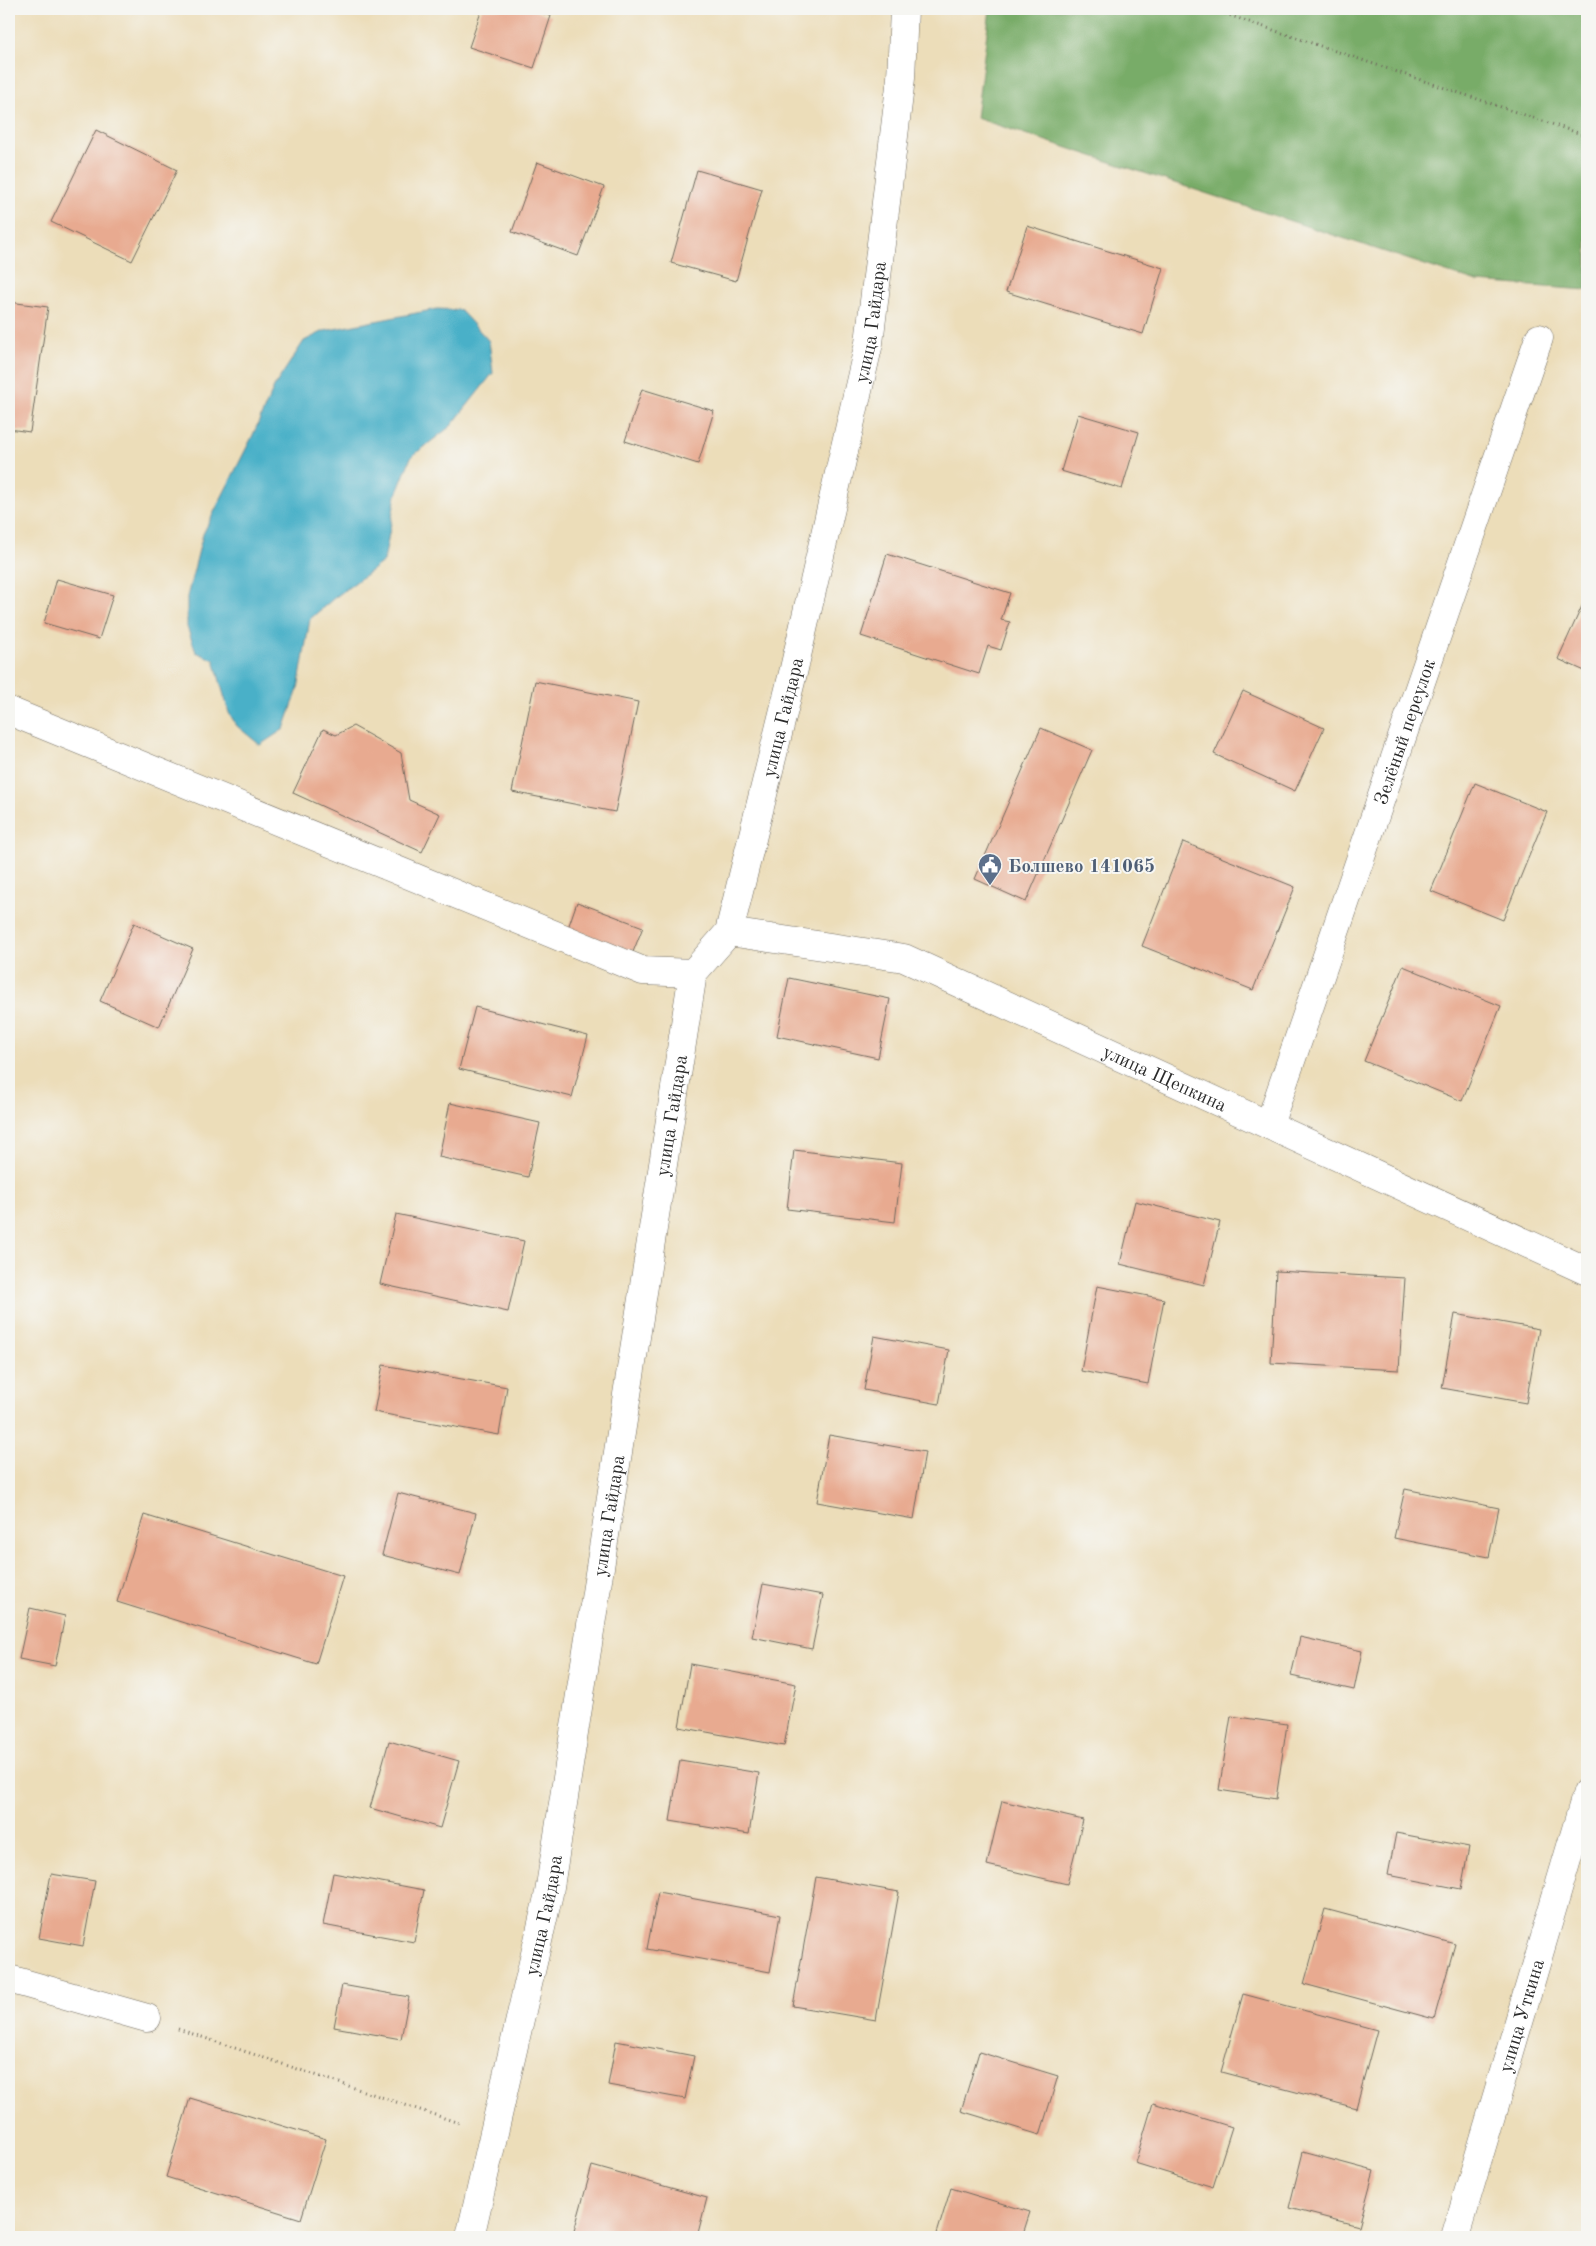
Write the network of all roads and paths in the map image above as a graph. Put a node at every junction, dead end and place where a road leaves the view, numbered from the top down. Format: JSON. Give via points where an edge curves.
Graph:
{"nodes":[{"id":1,"x":904,"y":9,"type":"edge"},
{"id":2,"x":1211,"y":9,"type":"edge"},
{"id":3,"x":1587,"y":136,"type":"edge"},
{"id":4,"x":1539,"y":338,"type":"dead end"},
{"id":5,"x":9,"y":711,"type":"edge"},
{"id":6,"x":729,"y":932,"type":"junction"},
{"id":7,"x":693,"y":973,"type":"junction"},
{"id":8,"x":1268,"y":1125,"type":"junction"},
{"id":9,"x":1587,"y":1271,"type":"edge"},
{"id":10,"x":1587,"y":1792,"type":"edge"},
{"id":11,"x":9,"y":1979,"type":"edge"},
{"id":12,"x":147,"y":2018,"type":"joint"},
{"id":13,"x":495,"y":2132,"type":"junction"},
{"id":14,"x":470,"y":2237,"type":"edge"},
{"id":15,"x":1455,"y":2237,"type":"edge"}],
"edges":[{"from":1,"to":6,"type":"street","name":"улица Гайдара","via":[[901,78],[869,343]]},
{"from":2,"to":3,"type":"path"},
{"from":4,"to":8,"type":"street","name":"Зелёный переулок"},
{"from":5,"to":7,"type":"street","via":[[642,971]]},
{"from":6,"to":7,"type":"street","name":"улица Гайдара"},
{"from":6,"to":8,"type":"street","name":"улица Щепкина","via":[[904,958]]},
{"from":7,"to":13,"type":"street","name":"улица Гайдара","via":[[548,1893]]},
{"from":8,"to":9,"type":"street","name":"улица Щепкина"},
{"from":10,"to":15,"type":"street","name":"улица Уткина"},
{"from":11,"to":12,"type":"street"},
{"from":12,"to":13,"type":"path","via":[[440,2118]]},
{"from":13,"to":14,"type":"street","name":"улица Гайдара"}]}
